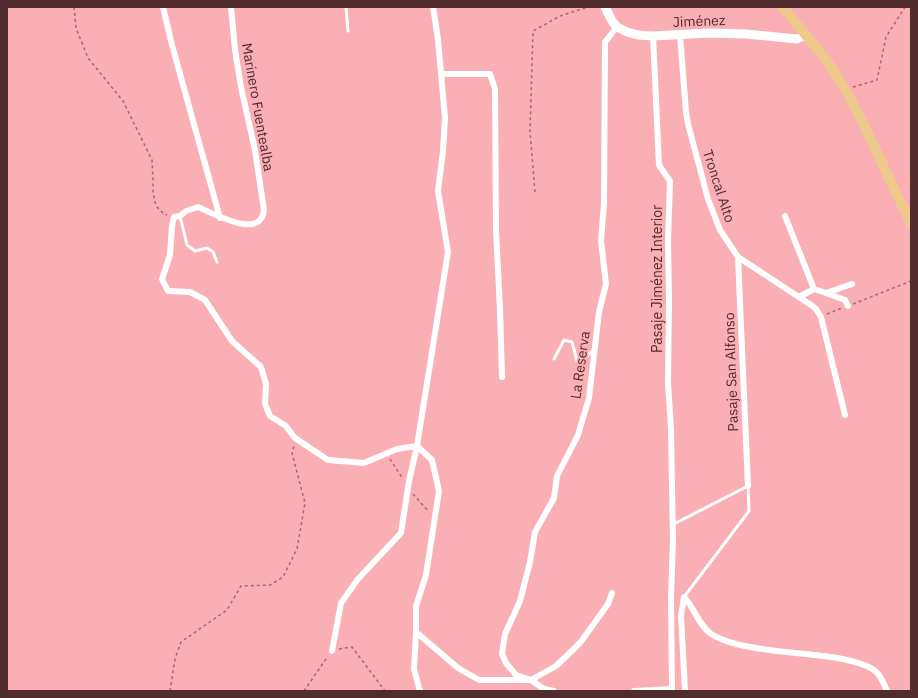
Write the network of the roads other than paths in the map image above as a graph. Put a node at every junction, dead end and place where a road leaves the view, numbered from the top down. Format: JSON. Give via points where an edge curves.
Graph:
{"nodes":[{"id":1,"x":163,"y":7,"type":"edge"},
{"id":2,"x":231,"y":7,"type":"edge"},
{"id":3,"x":346,"y":7,"type":"edge"},
{"id":4,"x":433,"y":7,"type":"edge"},
{"id":5,"x":605,"y":7,"type":"edge"},
{"id":6,"x":782,"y":7,"type":"edge"},
{"id":7,"x":617,"y":27,"type":"junction"},
{"id":8,"x":348,"y":31,"type":"dead end"},
{"id":9,"x":680,"y":35,"type":"junction"},
{"id":10,"x":806,"y":35,"type":"junction"},
{"id":11,"x":653,"y":36,"type":"junction"},
{"id":12,"x":441,"y":74,"type":"junction"},
{"id":13,"x":177,"y":216,"type":"junction"},
{"id":14,"x":785,"y":216,"type":"dead end"},
{"id":15,"x":220,"y":218,"type":"junction"},
{"id":16,"x":911,"y":224,"type":"edge"},
{"id":17,"x":738,"y":257,"type":"junction"},
{"id":18,"x":217,"y":262,"type":"dead end"},
{"id":19,"x":852,"y":284,"type":"dead end"},
{"id":20,"x":814,"y":289,"type":"junction"},
{"id":21,"x":826,"y":293,"type":"junction"},
{"id":22,"x":799,"y":297,"type":"junction"},
{"id":23,"x":848,"y":306,"type":"road end"},
{"id":24,"x":595,"y":349,"type":"junction"},
{"id":25,"x":554,"y":359,"type":"dead end"},
{"id":26,"x":502,"y":377,"type":"dead end"},
{"id":27,"x":845,"y":415,"type":"dead end"},
{"id":28,"x":417,"y":446,"type":"junction"},
{"id":29,"x":748,"y":486,"type":"junction"},
{"id":30,"x":672,"y":525,"type":"junction"},
{"id":31,"x":612,"y":593,"type":"dead end"},
{"id":32,"x":684,"y":597,"type":"junction"},
{"id":33,"x":416,"y":632,"type":"junction"},
{"id":34,"x":332,"y":650,"type":"road end"},
{"id":35,"x":531,"y":680,"type":"junction"},
{"id":36,"x":420,"y":691,"type":"edge"},
{"id":37,"x":554,"y":691,"type":"edge"},
{"id":38,"x":634,"y":691,"type":"edge"},
{"id":39,"x":685,"y":691,"type":"edge"},
{"id":40,"x":887,"y":691,"type":"edge"}],
"edges":[{"from":1,"to":15,"type":"street"},
{"from":2,"to":15,"type":"street","name":"Marinero Fuentealba","via":[[241,87],[255,150],[264,210],[263,218],[257,223],[249,224]]},
{"from":3,"to":8,"type":"lane"},
{"from":4,"to":12,"type":"street"},
{"from":5,"to":7,"type":"street"},
{"from":6,"to":10,"type":"main road"},
{"from":7,"to":11,"type":"street","name":"Jiménez","via":[[626,32]]},
{"from":7,"to":24,"type":"street","name":"La Reserva","via":[[605,42],[604,203],[601,241],[606,284],[599,312]]},
{"from":9,"to":10,"type":"street","name":"Jiménez","via":[[746,34],[797,40]]},
{"from":9,"to":11,"type":"street","name":"Jiménez"},
{"from":9,"to":17,"type":"street","name":"Troncal Alto","via":[[686,112],[690,131],[712,212],[720,230]]},
{"from":10,"to":16,"type":"main road","via":[[845,89]]},
{"from":11,"to":30,"type":"street","name":"Pasaje Jiménez Interior","via":[[659,165],[670,181],[668,382]]},
{"from":12,"to":26,"type":"street","via":[[490,74],[495,89],[496,230]]},
{"from":12,"to":28,"type":"street","via":[[445,118],[438,191],[448,252]]},
{"from":13,"to":15,"type":"street","via":[[198,208]]},
{"from":13,"to":18,"type":"lane","via":[[187,245],[195,251],[207,248],[213,252]]},
{"from":13,"to":28,"type":"street","via":[[172,226],[170,255],[162,279],[168,292],[190,292],[205,300],[232,341],[261,367],[266,384],[265,404],[270,416],[286,426],[295,438],[328,460],[364,463],[397,449]]},
{"from":14,"to":20,"type":"street"},
{"from":17,"to":22,"type":"street","name":"Troncal Alto"},
{"from":17,"to":29,"type":"street","name":"Pasaje San Alfonso"},
{"from":19,"to":21,"type":"street"},
{"from":20,"to":21,"type":"street"},
{"from":20,"to":22,"type":"street"},
{"from":21,"to":23,"type":"street","via":[[845,300]]},
{"from":22,"to":27,"type":"street","name":"Troncal Alto","via":[[816,309],[821,317]]},
{"from":24,"to":25,"type":"lane","via":[[580,363],[577,361],[572,342],[564,340]]},
{"from":24,"to":35,"type":"street","name":"La Reserva","via":[[589,398],[578,435],[557,476],[554,498],[534,532],[530,562],[520,601],[505,634],[502,654],[506,663],[516,675]]},
{"from":28,"to":33,"type":"street","via":[[432,460],[439,491],[426,575],[416,606]]},
{"from":28,"to":34,"type":"street","via":[[401,533],[358,579],[341,603]]},
{"from":29,"to":30,"type":"lane"},
{"from":29,"to":32,"type":"lane","via":[[749,511]]},
{"from":30,"to":38,"type":"street","name":"Pasaje Jiménez Interior","via":[[672,689]]},
{"from":31,"to":35,"type":"street","via":[[608,604],[580,643],[556,666]]},
{"from":32,"to":39,"type":"street","via":[[681,616]]},
{"from":32,"to":40,"type":"street","via":[[702,625],[723,640],[745,646],[853,662],[875,671],[881,677]]},
{"from":33,"to":35,"type":"street","via":[[458,668],[478,680]]},
{"from":33,"to":36,"type":"street","via":[[414,669]]},
{"from":35,"to":37,"type":"street","name":"La Reserva","via":[[544,689]]}]}
